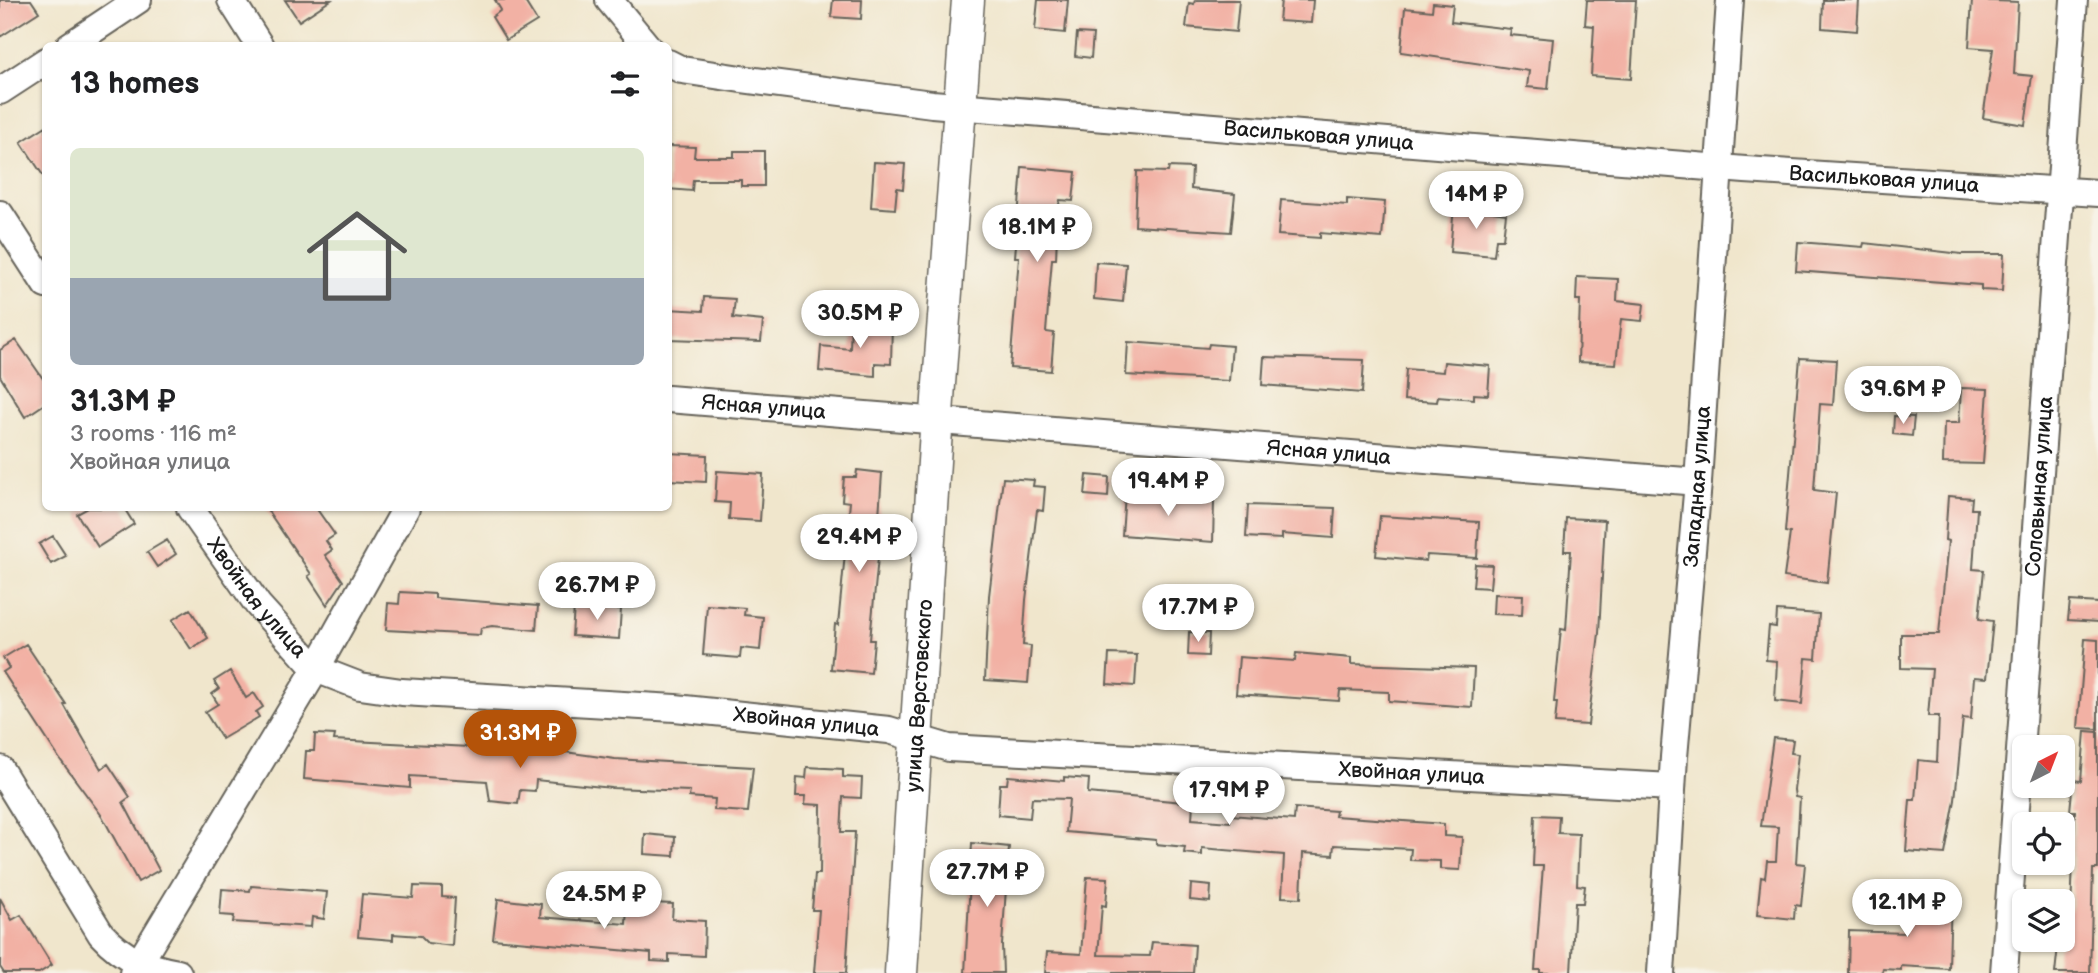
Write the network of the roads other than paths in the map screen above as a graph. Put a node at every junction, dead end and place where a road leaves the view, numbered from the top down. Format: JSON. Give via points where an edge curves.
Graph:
{"nodes":[{"id":1,"x":138,"y":0,"type":"edge"},
{"id":2,"x":231,"y":0,"type":"edge"},
{"id":3,"x":609,"y":0,"type":"edge"},
{"id":4,"x":968,"y":0,"type":"edge"},
{"id":5,"x":1730,"y":0,"type":"edge"},
{"id":6,"x":2074,"y":0,"type":"edge"},
{"id":7,"x":75,"y":42,"type":"edge"},
{"id":8,"x":257,"y":42,"type":"edge"},
{"id":9,"x":644,"y":42,"type":"edge"},
{"id":10,"x":42,"y":64,"type":"edge"},
{"id":11,"x":673,"y":72,"type":"edge"},
{"id":12,"x":0,"y":91,"type":"edge"},
{"id":13,"x":961,"y":106,"type":"junction"},
{"id":14,"x":1720,"y":168,"type":"junction"},
{"id":15,"x":2059,"y":189,"type":"junction"},
{"id":16,"x":2098,"y":193,"type":"edge"},
{"id":17,"x":0,"y":214,"type":"edge"},
{"id":18,"x":42,"y":279,"type":"edge"},
{"id":19,"x":672,"y":399,"type":"edge"},
{"id":20,"x":937,"y":422,"type":"junction"},
{"id":21,"x":1698,"y":482,"type":"junction"},
{"id":22,"x":192,"y":511,"type":"edge"},
{"id":23,"x":405,"y":511,"type":"edge"},
{"id":24,"x":316,"y":669,"type":"junction"},
{"id":25,"x":917,"y":736,"type":"junction"},
{"id":26,"x":0,"y":769,"type":"edge"},
{"id":27,"x":1672,"y":787,"type":"junction"},
{"id":28,"x":136,"y":969,"type":"edge"},
{"id":29,"x":178,"y":973,"type":"edge"},
{"id":30,"x":901,"y":973,"type":"edge"},
{"id":31,"x":1661,"y":973,"type":"edge"},
{"id":32,"x":2004,"y":973,"type":"edge"}],
"edges":[{"from":1,"to":7,"type":"street"},
{"from":2,"to":8,"type":"street"},
{"from":3,"to":9,"type":"street"},
{"from":4,"to":13,"type":"street","name":"улица Верстовского"},
{"from":5,"to":14,"type":"street","name":"Западная улица"},
{"from":6,"to":15,"type":"street","name":"Соловьиная улица"},
{"from":10,"to":12,"type":"street"},
{"from":11,"to":13,"type":"street","name":"Васильковая улица"},
{"from":13,"to":14,"type":"street","name":"Васильковая улица"},
{"from":13,"to":20,"type":"street","name":"улица Верстовского"},
{"from":14,"to":15,"type":"street","name":"Васильковая улица"},
{"from":14,"to":21,"type":"street","name":"Западная улица"},
{"from":15,"to":16,"type":"street","name":"Васильковая улица"},
{"from":15,"to":32,"type":"street","name":"Соловьиная улица"},
{"from":17,"to":18,"type":"street"},
{"from":19,"to":20,"type":"street","name":"Ясная улица"},
{"from":20,"to":21,"type":"street","name":"Ясная улица"},
{"from":20,"to":25,"type":"street","name":"улица Верстовского"},
{"from":21,"to":27,"type":"street","name":"Западная улица"},
{"from":22,"to":24,"type":"street","name":"Хвойная улица","via":[[258,605]]},
{"from":23,"to":24,"type":"street"},
{"from":24,"to":25,"type":"street","name":"Хвойная улица","via":[[360,686],[402,692],[675,708]]},
{"from":24,"to":28,"type":"street"},
{"from":25,"to":27,"type":"street","name":"Хвойная улица","via":[[949,748]]},
{"from":25,"to":30,"type":"street","name":"улица Верстовского"},
{"from":26,"to":28,"type":"street","via":[[101,934]]},
{"from":27,"to":31,"type":"street","name":"Западная улица"},
{"from":28,"to":29,"type":"street"}]}
